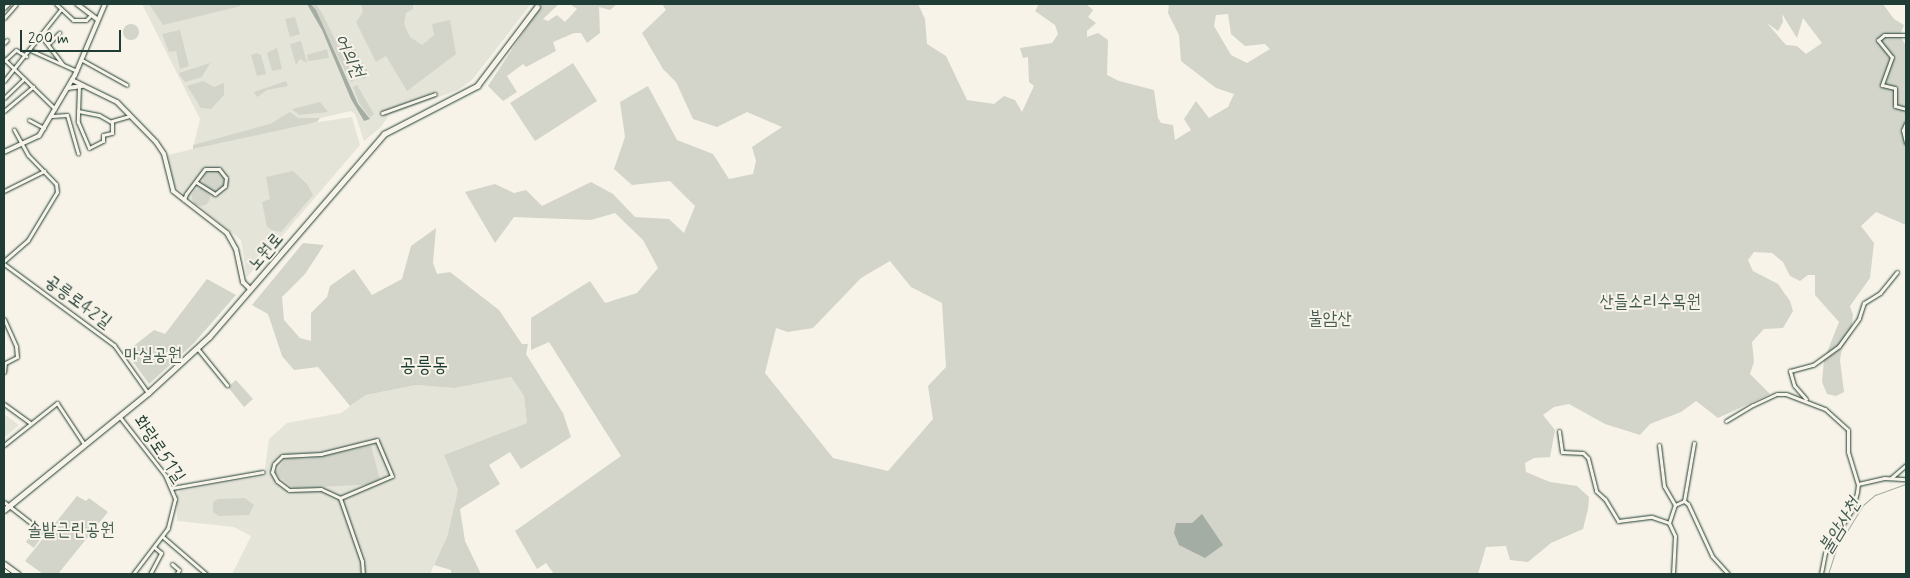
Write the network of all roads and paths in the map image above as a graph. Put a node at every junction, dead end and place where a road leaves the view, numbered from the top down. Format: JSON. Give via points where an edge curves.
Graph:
{"nodes":[{"id":1,"x":8,"y":4,"type":"edge"},
{"id":2,"x":16,"y":4,"type":"edge"},
{"id":3,"x":56,"y":4,"type":"edge"},
{"id":4,"x":77,"y":4,"type":"edge"},
{"id":5,"x":105,"y":4,"type":"edge"},
{"id":6,"x":537,"y":7,"type":"dead end"},
{"id":7,"x":4,"y":8,"type":"edge"},
{"id":8,"x":61,"y":9,"type":"junction"},
{"id":9,"x":91,"y":15,"type":"junction"},
{"id":10,"x":4,"y":18,"type":"edge"},
{"id":11,"x":97,"y":19,"type":"junction"},
{"id":12,"x":59,"y":32,"type":"dead end"},
{"id":13,"x":1906,"y":35,"type":"edge"},
{"id":14,"x":42,"y":37,"type":"junction"},
{"id":15,"x":48,"y":44,"type":"junction"},
{"id":16,"x":30,"y":50,"type":"junction"},
{"id":17,"x":26,"y":56,"type":"junction"},
{"id":18,"x":4,"y":60,"type":"edge"},
{"id":19,"x":82,"y":60,"type":"junction"},
{"id":20,"x":63,"y":64,"type":"junction"},
{"id":21,"x":16,"y":70,"type":"junction"},
{"id":22,"x":77,"y":71,"type":"junction"},
{"id":23,"x":24,"y":79,"type":"junction"},
{"id":24,"x":72,"y":80,"type":"junction"},
{"id":25,"x":4,"y":82,"type":"edge"},
{"id":26,"x":126,"y":85,"type":"dead end"},
{"id":27,"x":82,"y":86,"type":"junction"},
{"id":28,"x":33,"y":87,"type":"junction"},
{"id":29,"x":68,"y":88,"type":"junction"},
{"id":30,"x":435,"y":94,"type":"dead end"},
{"id":31,"x":4,"y":98,"type":"edge"},
{"id":32,"x":56,"y":109,"type":"junction"},
{"id":33,"x":1906,"y":109,"type":"edge"},
{"id":34,"x":4,"y":111,"type":"edge"},
{"id":35,"x":78,"y":111,"type":"junction"},
{"id":36,"x":382,"y":113,"type":"dead end"},
{"id":37,"x":52,"y":116,"type":"junction"},
{"id":38,"x":130,"y":116,"type":"junction"},
{"id":39,"x":29,"y":120,"type":"dead end"},
{"id":40,"x":111,"y":122,"type":"junction"},
{"id":41,"x":1906,"y":123,"type":"edge"},
{"id":42,"x":79,"y":126,"type":"junction"},
{"id":43,"x":44,"y":128,"type":"junction"},
{"id":44,"x":71,"y":128,"type":"junction"},
{"id":45,"x":14,"y":130,"type":"dead end"},
{"id":46,"x":1906,"y":143,"type":"edge"},
{"id":47,"x":22,"y":146,"type":"junction"},
{"id":48,"x":4,"y":152,"type":"edge"},
{"id":49,"x":78,"y":153,"type":"dead end"},
{"id":50,"x":44,"y":172,"type":"junction"},
{"id":51,"x":196,"y":182,"type":"junction"},
{"id":52,"x":4,"y":191,"type":"edge"},
{"id":53,"x":184,"y":200,"type":"junction"},
{"id":54,"x":4,"y":262,"type":"edge"},
{"id":55,"x":1897,"y":272,"type":"dead end"},
{"id":56,"x":251,"y":290,"type":"junction"},
{"id":57,"x":4,"y":319,"type":"edge"},
{"id":58,"x":197,"y":348,"type":"junction"},
{"id":59,"x":4,"y":372,"type":"edge"},
{"id":60,"x":227,"y":385,"type":"dead end"},
{"id":61,"x":148,"y":393,"type":"junction"},
{"id":62,"x":1806,"y":400,"type":"junction"},
{"id":63,"x":4,"y":404,"type":"edge"},
{"id":64,"x":119,"y":416,"type":"junction"},
{"id":65,"x":1726,"y":421,"type":"dead end"},
{"id":66,"x":30,"y":423,"type":"junction"},
{"id":67,"x":1559,"y":431,"type":"dead end"},
{"id":68,"x":1694,"y":443,"type":"dead end"},
{"id":69,"x":84,"y":444,"type":"junction"},
{"id":70,"x":4,"y":445,"type":"edge"},
{"id":71,"x":1659,"y":445,"type":"dead end"},
{"id":72,"x":1906,"y":465,"type":"edge"},
{"id":73,"x":263,"y":472,"type":"dead end"},
{"id":74,"x":1891,"y":478,"type":"junction"},
{"id":75,"x":1906,"y":479,"type":"edge"},
{"id":76,"x":1858,"y":484,"type":"junction"},
{"id":77,"x":172,"y":488,"type":"junction"},
{"id":78,"x":340,"y":498,"type":"junction"},
{"id":79,"x":1684,"y":501,"type":"junction"},
{"id":80,"x":4,"y":502,"type":"edge"},
{"id":81,"x":1675,"y":505,"type":"junction"},
{"id":82,"x":8,"y":506,"type":"junction"},
{"id":83,"x":4,"y":510,"type":"edge"},
{"id":84,"x":1669,"y":523,"type":"junction"},
{"id":85,"x":33,"y":524,"type":"dead end"},
{"id":86,"x":163,"y":537,"type":"junction"},
{"id":87,"x":154,"y":547,"type":"junction"},
{"id":88,"x":4,"y":564,"type":"edge"},
{"id":89,"x":172,"y":564,"type":"dead end"},
{"id":90,"x":4,"y":571,"type":"edge"},
{"id":91,"x":8,"y":574,"type":"edge"},
{"id":92,"x":18,"y":574,"type":"edge"},
{"id":93,"x":133,"y":574,"type":"edge"},
{"id":94,"x":150,"y":574,"type":"edge"},
{"id":95,"x":177,"y":574,"type":"edge"},
{"id":96,"x":206,"y":574,"type":"edge"},
{"id":97,"x":363,"y":574,"type":"edge"},
{"id":98,"x":1675,"y":574,"type":"edge"},
{"id":99,"x":1728,"y":574,"type":"edge"},
{"id":100,"x":1821,"y":574,"type":"edge"}],
"edges":[{"from":1,"to":7,"type":"street"},
{"from":2,"to":10,"type":"street"},
{"from":3,"to":8,"type":"street"},
{"from":4,"to":9,"type":"street"},
{"from":5,"to":11,"type":"street"},
{"from":6,"to":56,"type":"main road","name":"노원로","via":[[477,86],[384,134]]},
{"from":8,"to":9,"type":"street","via":[[75,20],[86,20]]},
{"from":8,"to":14,"type":"street"},
{"from":9,"to":11,"type":"street"},
{"from":11,"to":19,"type":"street"},
{"from":12,"to":15,"type":"street"},
{"from":13,"to":33,"type":"street","via":[[1884,35],[1878,40],[1892,57],[1882,85],[1895,88],[1895,106]]},
{"from":14,"to":15,"type":"street"},
{"from":14,"to":16,"type":"street"},
{"from":15,"to":20,"type":"street"},
{"from":16,"to":17,"type":"street"},
{"from":16,"to":20,"type":"street"},
{"from":17,"to":18,"type":"street","via":[[16,50]]},
{"from":17,"to":21,"type":"street"},
{"from":18,"to":21,"type":"street"},
{"from":19,"to":22,"type":"street"},
{"from":19,"to":26,"type":"street"},
{"from":20,"to":22,"type":"street"},
{"from":21,"to":23,"type":"street"},
{"from":21,"to":25,"type":"street"},
{"from":22,"to":24,"type":"street"},
{"from":23,"to":28,"type":"street"},
{"from":23,"to":31,"type":"street"},
{"from":24,"to":27,"type":"street"},
{"from":24,"to":29,"type":"street"},
{"from":27,"to":29,"type":"street"},
{"from":27,"to":35,"type":"street"},
{"from":27,"to":38,"type":"street","via":[[116,102]]},
{"from":28,"to":32,"type":"street"},
{"from":28,"to":34,"type":"street"},
{"from":29,"to":32,"type":"street"},
{"from":30,"to":36,"type":"street"},
{"from":32,"to":37,"type":"street"},
{"from":35,"to":40,"type":"street","via":[[99,115]]},
{"from":35,"to":42,"type":"street"},
{"from":37,"to":43,"type":"street"},
{"from":37,"to":44,"type":"street","via":[[66,115]]},
{"from":38,"to":40,"type":"street"},
{"from":38,"to":53,"type":"street","via":[[160,148],[170,186]]},
{"from":39,"to":43,"type":"street"},
{"from":40,"to":42,"type":"street","via":[[112,133],[103,135],[103,141],[89,148]]},
{"from":41,"to":46,"type":"street","via":[[1903,130]]},
{"from":42,"to":44,"type":"street"},
{"from":43,"to":47,"type":"street","via":[[37,138]]},
{"from":44,"to":49,"type":"street"},
{"from":45,"to":47,"type":"street"},
{"from":47,"to":48,"type":"street"},
{"from":47,"to":50,"type":"street"},
{"from":50,"to":52,"type":"street"},
{"from":50,"to":54,"type":"street","via":[[56,184],[57,192],[28,240]]},
{"from":51,"to":51,"type":"street","via":[[211,194],[223,190],[227,182],[222,171],[212,167],[203,172]]},
{"from":51,"to":53,"type":"street"},
{"from":53,"to":56,"type":"street","via":[[227,233],[236,249],[243,282]]},
{"from":54,"to":61,"type":"street","name":"공릉로42길","via":[[114,345]]},
{"from":55,"to":62,"type":"street","via":[[1880,292],[1864,303],[1859,318],[1839,346],[1813,365],[1790,370],[1794,385]]},
{"from":56,"to":58,"type":"main road","name":"노원로"},
{"from":57,"to":59,"type":"street","via":[[16,346],[17,357],[5,363]]},
{"from":58,"to":60,"type":"street"},
{"from":58,"to":61,"type":"main road","name":"노원로"},
{"from":61,"to":64,"type":"main road","name":"노원로"},
{"from":62,"to":65,"type":"street","via":[[1777,394]]},
{"from":62,"to":76,"type":"street","via":[[1825,409],[1848,430],[1850,460]]},
{"from":63,"to":66,"type":"street"},
{"from":64,"to":69,"type":"main road","name":"노원로"},
{"from":64,"to":77,"type":"street","name":"화랑로51길"},
{"from":66,"to":69,"type":"street","via":[[57,403]]},
{"from":66,"to":70,"type":"street"},
{"from":67,"to":84,"type":"street","via":[[1562,452],[1583,453],[1588,458],[1596,491],[1605,499],[1618,521],[1652,517]]},
{"from":68,"to":79,"type":"street"},
{"from":69,"to":82,"type":"main road","name":"노원로"},
{"from":71,"to":81,"type":"street","via":[[1664,486]]},
{"from":72,"to":74,"type":"street"},
{"from":73,"to":77,"type":"street"},
{"from":74,"to":75,"type":"street"},
{"from":74,"to":76,"type":"street"},
{"from":76,"to":100,"type":"street","via":[[1853,508],[1826,553]]},
{"from":77,"to":86,"type":"street","name":"화랑로51길","via":[[175,507]]},
{"from":78,"to":78,"type":"street","via":[[392,476],[377,440],[321,454],[282,456],[274,464],[272,472],[276,481],[289,490],[321,489]]},
{"from":78,"to":97,"type":"street","via":[[362,561]]},
{"from":79,"to":81,"type":"street"},
{"from":79,"to":99,"type":"street","via":[[1712,556]]},
{"from":80,"to":82,"type":"street"},
{"from":81,"to":84,"type":"street"},
{"from":82,"to":83,"type":"main road","name":"노원로"},
{"from":82,"to":85,"type":"street"},
{"from":84,"to":98,"type":"street","via":[[1675,536],[1672,566]]},
{"from":86,"to":87,"type":"street","name":"화랑로51길"},
{"from":86,"to":96,"type":"street"},
{"from":87,"to":93,"type":"street","name":"화랑로51길"},
{"from":87,"to":94,"type":"street","via":[[161,553]]},
{"from":88,"to":92,"type":"main road"},
{"from":89,"to":95,"type":"street","via":[[179,570]]},
{"from":90,"to":91,"type":"main road"}]}
